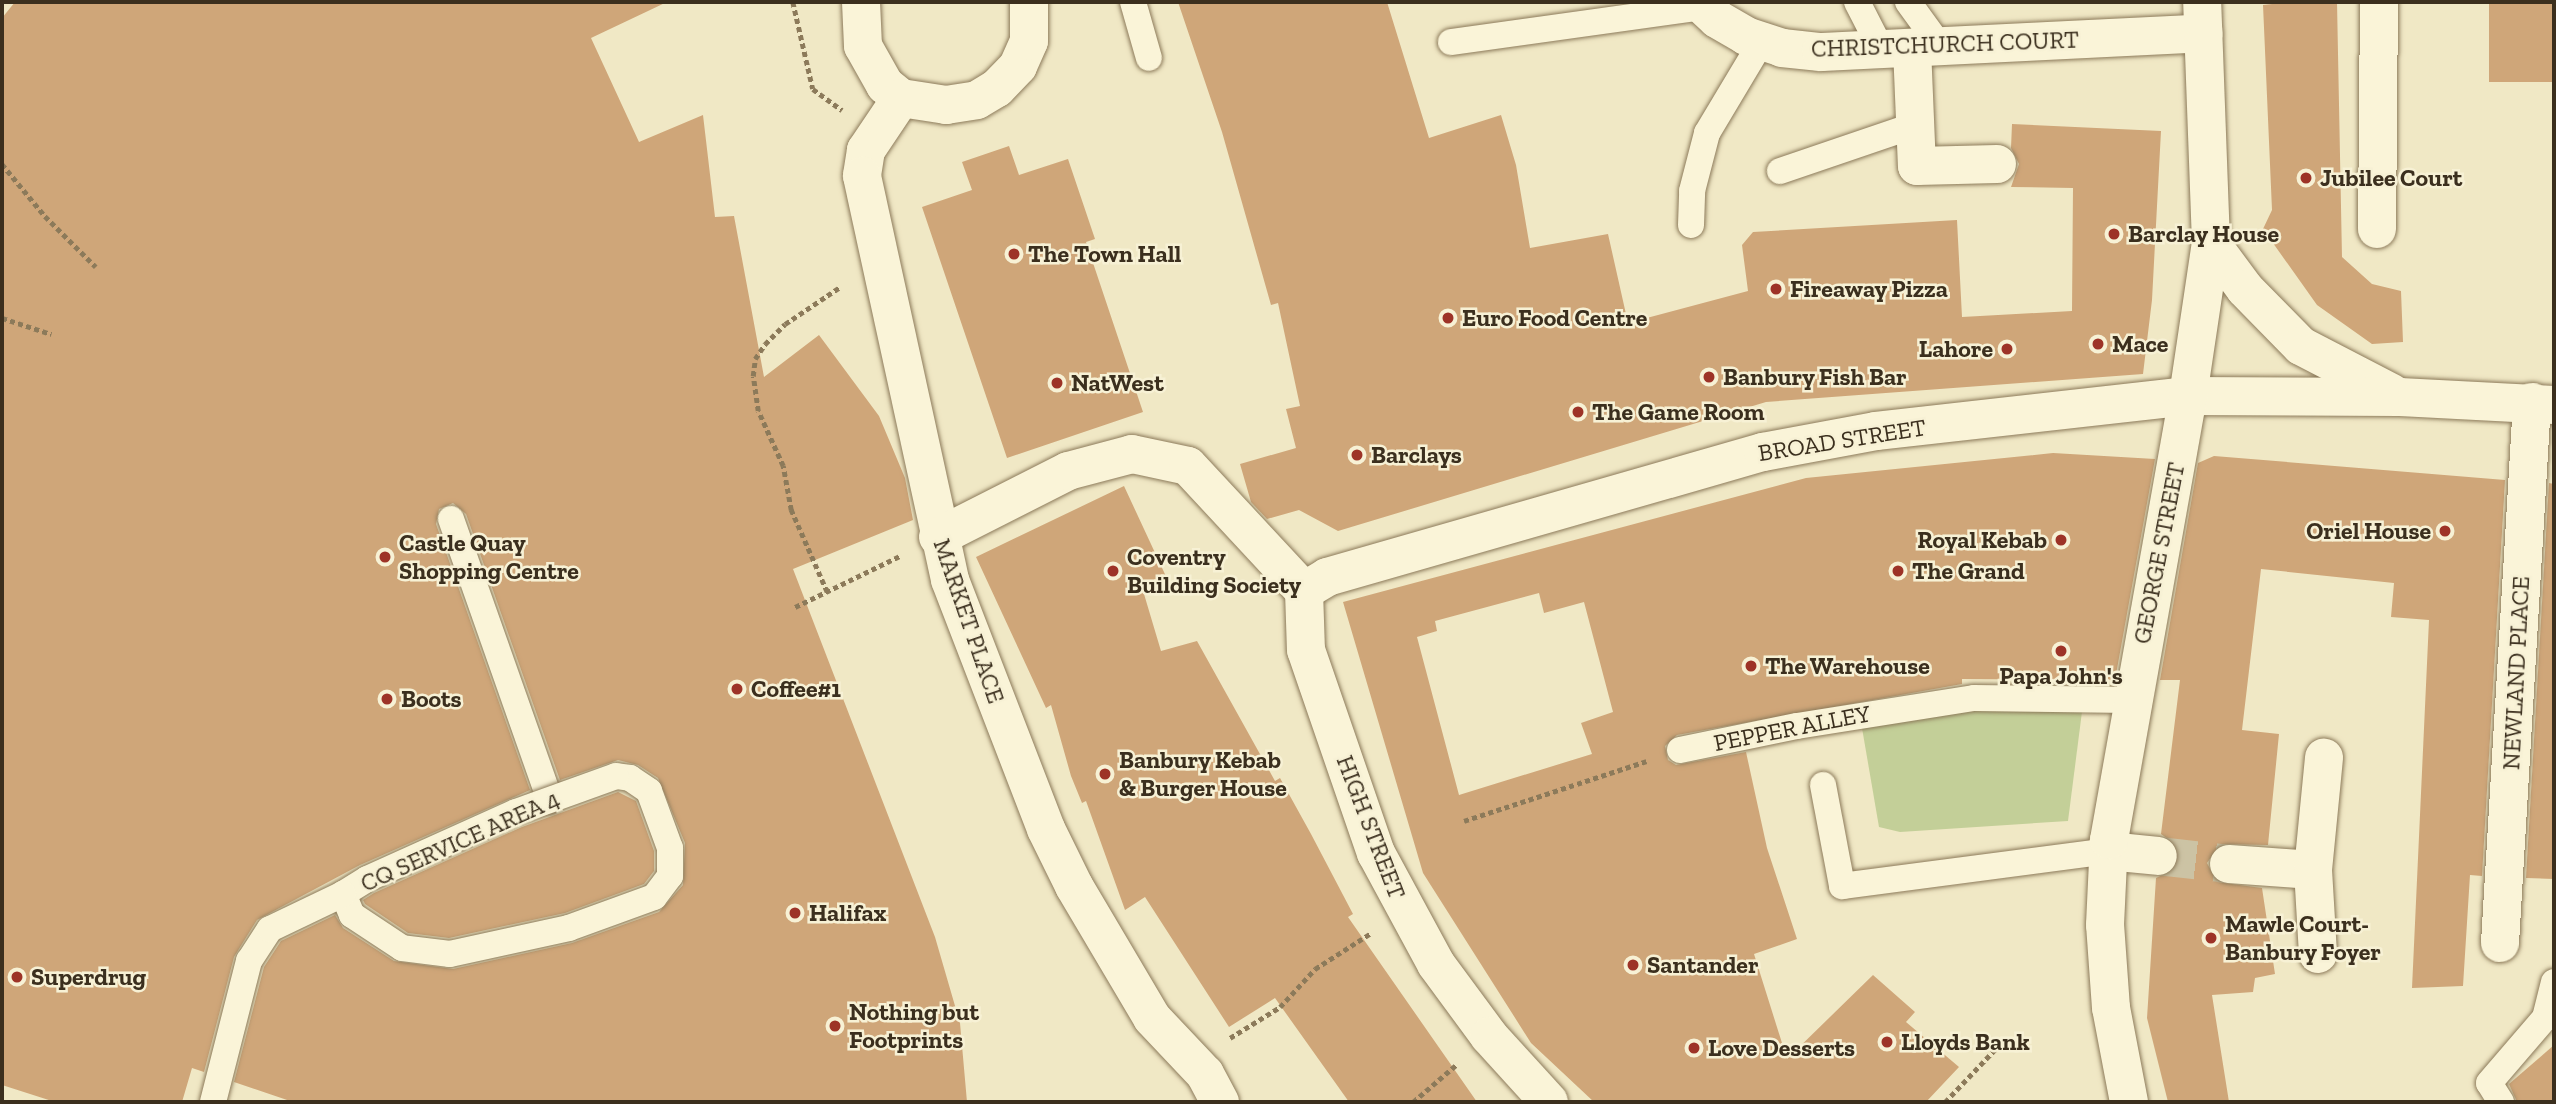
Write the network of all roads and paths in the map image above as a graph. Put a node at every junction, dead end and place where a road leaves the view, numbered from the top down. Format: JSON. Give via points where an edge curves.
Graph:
{"nodes":[{"id":1,"x":862,"y":2,"type":"edge"},
{"id":2,"x":1029,"y":2,"type":"edge"},
{"id":3,"x":1133,"y":2,"type":"edge"},
{"id":4,"x":1857,"y":2,"type":"edge"},
{"id":5,"x":1908,"y":2,"type":"edge"},
{"id":6,"x":2379,"y":2,"type":"edge"},
{"id":7,"x":1701,"y":4,"type":"edge"},
{"id":8,"x":2203,"y":17,"type":"edge"},
{"id":9,"x":1762,"y":41,"type":"junction"},
{"id":10,"x":1451,"y":42,"type":"dead end"},
{"id":11,"x":1911,"y":48,"type":"junction"},
{"id":12,"x":1149,"y":58,"type":"dead end"},
{"id":13,"x":901,"y":98,"type":"junction"},
{"id":14,"x":1915,"y":125,"type":"junction"},
{"id":15,"x":2,"y":164,"type":"edge"},
{"id":16,"x":1997,"y":164,"type":"dead end"},
{"id":17,"x":1780,"y":171,"type":"dead end"},
{"id":18,"x":1691,"y":225,"type":"dead end"},
{"id":19,"x":2377,"y":229,"type":"dead end"},
{"id":20,"x":2211,"y":243,"type":"junction"},
{"id":21,"x":878,"y":261,"type":"junction"},
{"id":22,"x":96,"y":267,"type":"dead end"},
{"id":23,"x":2,"y":318,"type":"edge"},
{"id":24,"x":51,"y":334,"type":"dead end"},
{"id":25,"x":2188,"y":396,"type":"junction"},
{"id":26,"x":2400,"y":397,"type":"junction"},
{"id":27,"x":2543,"y":404,"type":"edge"},
{"id":28,"x":451,"y":519,"type":"dead end"},
{"id":29,"x":938,"y":537,"type":"junction"},
{"id":30,"x":1304,"y":591,"type":"junction"},
{"id":31,"x":827,"y":592,"type":"junction"},
{"id":32,"x":794,"y":607,"type":"dead end"},
{"id":33,"x":2131,"y":700,"type":"junction"},
{"id":34,"x":1680,"y":750,"type":"joint"},
{"id":35,"x":2324,"y":758,"type":"dead end"},
{"id":36,"x":1823,"y":785,"type":"dead end"},
{"id":37,"x":550,"y":800,"type":"junction"},
{"id":38,"x":1464,"y":821,"type":"dead end"},
{"id":39,"x":2108,"y":851,"type":"junction"},
{"id":40,"x":2158,"y":856,"type":"tunnel mouth"},
{"id":41,"x":2230,"y":864,"type":"tunnel mouth"},
{"id":42,"x":2313,"y":870,"type":"junction"},
{"id":43,"x":343,"y":894,"type":"junction"},
{"id":44,"x":1404,"y":911,"type":"junction"},
{"id":45,"x":2500,"y":943,"type":"dead end"},
{"id":46,"x":2318,"y":954,"type":"dead end"},
{"id":47,"x":2554,"y":982,"type":"edge"},
{"id":48,"x":1489,"y":1036,"type":"junction"},
{"id":49,"x":2001,"y":1043,"type":"dead end"},
{"id":50,"x":1190,"y":1058,"type":"junction"},
{"id":51,"x":213,"y":1102,"type":"edge"},
{"id":52,"x":1220,"y":1102,"type":"edge"},
{"id":53,"x":1413,"y":1102,"type":"edge"},
{"id":54,"x":1549,"y":1102,"type":"edge"},
{"id":55,"x":1945,"y":1102,"type":"edge"},
{"id":56,"x":2129,"y":1102,"type":"edge"},
{"id":57,"x":2501,"y":1102,"type":"edge"}],
"edges":[{"from":1,"to":13,"type":"street","via":[[863,46],[886,85]]},
{"from":2,"to":13,"type":"street","via":[[1029,41],[1018,66],[997,88],[976,100],[946,106]]},
{"from":3,"to":12,"type":"lane"},
{"from":4,"to":11,"type":"lane"},
{"from":5,"to":11,"type":"lane"},
{"from":6,"to":19,"type":"street"},
{"from":7,"to":9,"type":"street","name":"CHRISTCHURCH COURT","via":[[1717,19]]},
{"from":7,"to":10,"type":"lane"},
{"from":8,"to":11,"type":"street","name":"CHRISTCHURCH COURT"},
{"from":8,"to":20,"type":"street","name":"GEORGE STREET"},
{"from":9,"to":11,"type":"street","name":"CHRISTCHURCH COURT","via":[[1821,52]]},
{"from":9,"to":18,"type":"lane","via":[[1707,132],[1692,191]]},
{"from":11,"to":14,"type":"street"},
{"from":13,"to":21,"type":"street","name":"MARKET PLACE","via":[[866,150],[862,176]]},
{"from":14,"to":16,"type":"street","via":[[1916,166]]},
{"from":14,"to":17,"type":"lane"},
{"from":15,"to":22,"type":"path","via":[[44,216]]},
{"from":20,"to":25,"type":"street","name":"GEORGE STREET"},
{"from":20,"to":26,"type":"street","name":"BROAD STREET","via":[[2245,289],[2301,346]]},
{"from":21,"to":29,"type":"street","name":"MARKET PLACE"},
{"from":21,"to":31,"type":"path","via":[[785,324],[755,359],[758,411],[783,466],[791,510]]},
{"from":23,"to":24,"type":"path"},
{"from":25,"to":26,"type":"street","name":"BROAD STREET"},
{"from":25,"to":30,"type":"street","name":"BROAD STREET","via":[[1876,431],[1763,452],[1327,577]]},
{"from":25,"to":33,"type":"street","name":"GEORGE STREET"},
{"from":26,"to":27,"type":"street","name":"BROAD STREET"},
{"from":27,"to":45,"type":"street","name":"NEWLAND PLACE"},
{"from":28,"to":37,"type":"lane"},
{"from":29,"to":30,"type":"street","via":[[1068,471],[1132,454],[1188,467]]},
{"from":29,"to":31,"type":"path"},
{"from":29,"to":50,"type":"street","name":"MARKET PLACE","via":[[1046,829],[1152,1018]]},
{"from":30,"to":44,"type":"street","name":"HIGH STREET","via":[[1306,650],[1376,853]]},
{"from":31,"to":32,"type":"path"},
{"from":33,"to":34,"type":"lane","name":"PEPPER ALLEY","via":[[1974,698]]},
{"from":33,"to":39,"type":"street","name":"GEORGE STREET"},
{"from":34,"to":38,"type":"path","name":"PEPPER ALLEY"},
{"from":35,"to":42,"type":"street"},
{"from":36,"to":39,"type":"lane","via":[[1842,886]]},
{"from":37,"to":43,"type":"lane","name":"CQ SERVICE AREA 4","bridge":true,"via":[[367,879]]},
{"from":37,"to":43,"type":"lane","name":"CQ SERVICE AREA 4","bridge":true,"via":[[617,776],[641,783],[649,791],[670,848],[670,876],[664,888],[611,916],[450,954],[401,948],[386,940],[352,915]]},
{"from":39,"to":40,"type":"street"},
{"from":39,"to":56,"type":"street","name":"GEORGE STREET","via":[[2105,925],[2111,1008]]},
{"from":41,"to":42,"type":"street"},
{"from":42,"to":46,"type":"street"},
{"from":43,"to":51,"type":"lane","bridge":true,"via":[[270,929],[249,961]]},
{"from":44,"to":48,"type":"street","name":"HIGH STREET"},
{"from":44,"to":50,"type":"path","via":[[1315,969],[1280,1007]]},
{"from":47,"to":57,"type":"lane","via":[[2545,1018],[2489,1083]]},
{"from":48,"to":53,"type":"path"},
{"from":48,"to":54,"type":"street","name":"HIGH STREET"},
{"from":49,"to":55,"type":"path"},
{"from":50,"to":52,"type":"street","name":"MARKET PLACE"}]}
